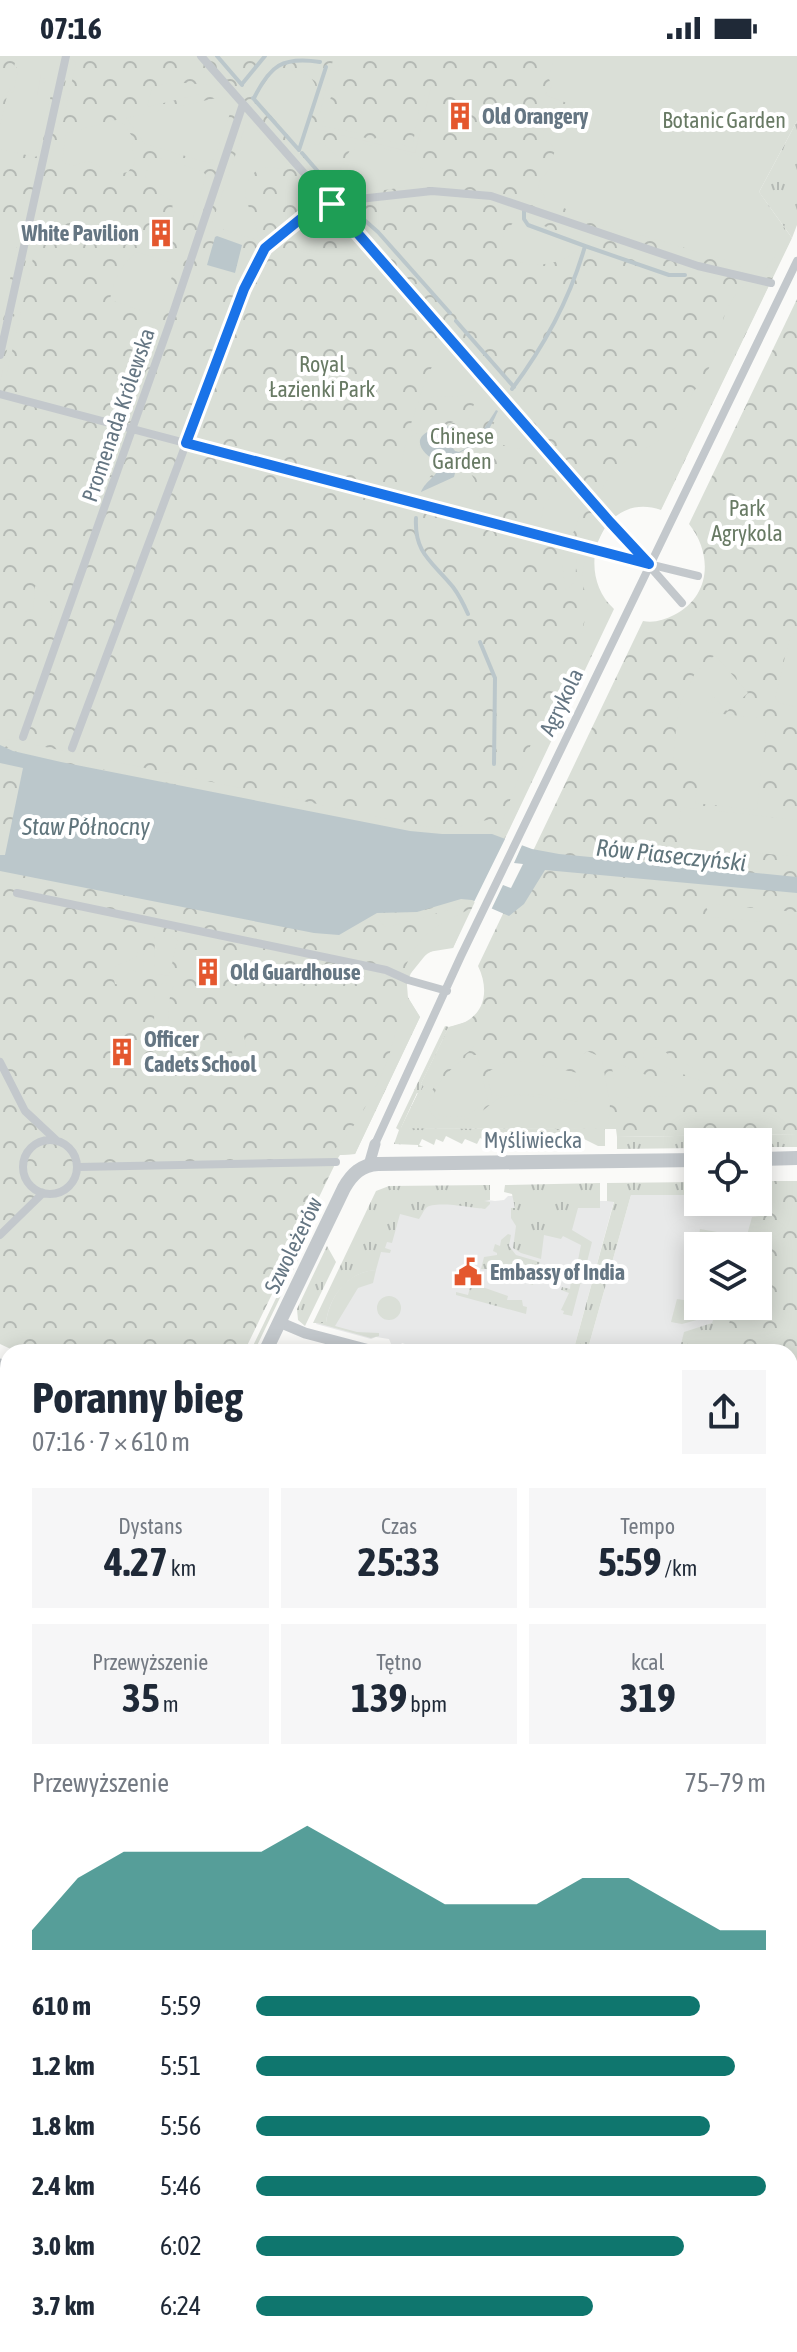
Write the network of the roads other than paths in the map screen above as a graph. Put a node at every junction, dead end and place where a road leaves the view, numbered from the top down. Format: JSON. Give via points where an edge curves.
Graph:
{"nodes":[{"id":1,"x":66,"y":56,"type":"edge"},
{"id":2,"x":201,"y":56,"type":"edge"},
{"id":3,"x":243,"y":104,"type":"junction"},
{"id":4,"x":332,"y":204,"type":"junction"},
{"id":5,"x":797,"y":261,"type":"edge"},
{"id":6,"x":771,"y":283,"type":"dead end"},
{"id":7,"x":0,"y":355,"type":"edge"},
{"id":8,"x":0,"y":394,"type":"edge"},
{"id":9,"x":133,"y":429,"type":"junction"},
{"id":10,"x":186,"y":443,"type":"junction"},
{"id":11,"x":649,"y":564,"type":"junction"},
{"id":12,"x":698,"y":576,"type":"dead end"},
{"id":13,"x":682,"y":603,"type":"dead end"},
{"id":14,"x":23,"y":737,"type":"dead end"},
{"id":15,"x":72,"y":748,"type":"dead end"},
{"id":16,"x":17,"y":893,"type":"dead end"},
{"id":17,"x":447,"y":991,"type":"junction"},
{"id":18,"x":0,"y":1062,"type":"edge"},
{"id":19,"x":56,"y":1140,"type":"junction"},
{"id":20,"x":375,"y":1144,"type":"joint"},
{"id":21,"x":797,"y":1158,"type":"edge"},
{"id":22,"x":772,"y":1159,"type":"edge"},
{"id":23,"x":684,"y":1160,"type":"edge"},
{"id":24,"x":336,"y":1162,"type":"dead end"},
{"id":25,"x":369,"y":1165,"type":"junction"},
{"id":26,"x":78,"y":1167,"type":"junction"},
{"id":27,"x":43,"y":1193,"type":"junction"},
{"id":28,"x":0,"y":1235,"type":"edge"},
{"id":29,"x":279,"y":1322,"type":"junction"},
{"id":30,"x":269,"y":1344,"type":"edge"},
{"id":31,"x":347,"y":1344,"type":"edge"}],
"edges":[{"from":1,"to":7,"type":"street"},
{"from":2,"to":3,"type":"street"},
{"from":3,"to":4,"type":"street"},
{"from":3,"to":9,"type":"street","name":"Promenada Królewska"},
{"from":4,"to":6,"type":"street","via":[[432,191],[491,196],[698,266]]},
{"from":4,"to":10,"type":"street","via":[[309,212],[265,248],[244,289]]},
{"from":4,"to":11,"type":"street"},
{"from":5,"to":11,"type":"street","name":"Agrykola"},
{"from":8,"to":9,"type":"street"},
{"from":9,"to":10,"type":"street"},
{"from":9,"to":14,"type":"street","name":"Promenada Królewska"},
{"from":10,"to":11,"type":"street"},
{"from":10,"to":15,"type":"street"},
{"from":11,"to":12,"type":"street"},
{"from":11,"to":13,"type":"street"},
{"from":11,"to":17,"type":"street","name":"Agrykola"},
{"from":16,"to":17,"type":"street","via":[[386,970]]},
{"from":17,"to":20,"type":"street","name":"Agrykola"},
{"from":18,"to":19,"type":"street","via":[[25,1111]]},
{"from":19,"to":26,"type":"street","via":[[73,1151]]},
{"from":19,"to":27,"type":"street","via":[[39,1142],[24,1159],[26,1180]]},
{"from":20,"to":25,"type":"street","name":"Agrykola"},
{"from":21,"to":22,"type":"street"},
{"from":23,"to":25,"type":"street","name":"Myśliwiecka"},
{"from":24,"to":26,"type":"street"},
{"from":25,"to":29,"type":"street","name":"Szwoleżerów","via":[[349,1180]]},
{"from":26,"to":27,"type":"street","via":[[67,1189]]},
{"from":27,"to":28,"type":"street"},
{"from":29,"to":30,"type":"street","name":"Szwoleżerów"},
{"from":29,"to":31,"type":"street"}]}
